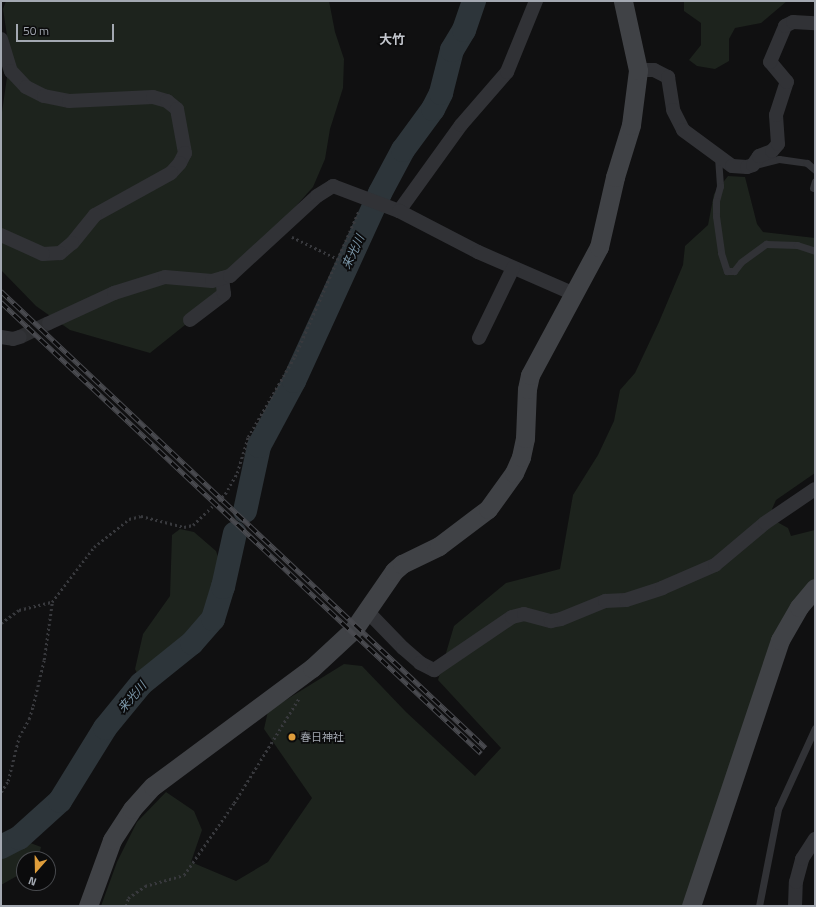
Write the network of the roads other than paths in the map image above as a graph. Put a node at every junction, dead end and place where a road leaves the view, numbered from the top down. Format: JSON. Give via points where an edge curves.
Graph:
{"nodes":[{"id":1,"x":536,"y":1,"type":"edge"},
{"id":2,"x":623,"y":1,"type":"edge"},
{"id":3,"x":815,"y":23,"type":"edge"},
{"id":4,"x":1,"y":39,"type":"edge"},
{"id":5,"x":638,"y":70,"type":"junction"},
{"id":6,"x":718,"y":157,"type":"junction"},
{"id":7,"x":753,"y":165,"type":"junction"},
{"id":8,"x":815,"y":170,"type":"edge"},
{"id":9,"x":395,"y":210,"type":"junction"},
{"id":10,"x":1,"y":235,"type":"edge"},
{"id":11,"x":815,"y":251,"type":"edge"},
{"id":12,"x":513,"y":268,"type":"junction"},
{"id":13,"x":222,"y":278,"type":"junction"},
{"id":14,"x":574,"y":294,"type":"junction"},
{"id":15,"x":190,"y":320,"type":"dead end"},
{"id":16,"x":49,"y":323,"type":"tunnel mouth"},
{"id":17,"x":1,"y":336,"type":"edge"},
{"id":18,"x":20,"y":337,"type":"tunnel mouth"},
{"id":19,"x":479,"y":338,"type":"dead end"},
{"id":20,"x":815,"y":489,"type":"edge"},
{"id":21,"x":815,"y":588,"type":"edge"},
{"id":22,"x":367,"y":611,"type":"junction"},
{"id":23,"x":815,"y":728,"type":"edge"},
{"id":24,"x":815,"y":839,"type":"edge"},
{"id":25,"x":88,"y":906,"type":"edge"},
{"id":26,"x":691,"y":906,"type":"edge"},
{"id":27,"x":758,"y":906,"type":"edge"},
{"id":28,"x":795,"y":906,"type":"edge"}],
"edges":[{"from":1,"to":9,"type":"street","via":[[507,72],[461,125]]},
{"from":2,"to":5,"type":"street"},
{"from":3,"to":7,"type":"street","via":[[789,23],[771,56],[770,65],[783,74],[787,82],[776,115],[779,141],[775,149],[759,156]]},
{"from":4,"to":10,"type":"street","via":[[11,70],[26,87],[44,96],[69,101],[153,97],[167,101],[177,109],[185,153],[171,173],[95,215],[60,254],[42,254]]},
{"from":5,"to":6,"type":"street","via":[[654,70],[668,77],[676,121],[689,136]]},
{"from":5,"to":14,"type":"street","via":[[632,125],[615,177],[599,247]]},
{"from":6,"to":7,"type":"street","via":[[740,168]]},
{"from":6,"to":11,"type":"lane","via":[[720,186],[716,200],[716,216],[721,254],[728,271],[734,271],[766,244],[797,245]]},
{"from":7,"to":8,"type":"lane","via":[[779,159],[807,163]]},
{"from":9,"to":12,"type":"street","via":[[436,233]]},
{"from":9,"to":13,"type":"street","via":[[340,187],[328,188],[230,276]]},
{"from":12,"to":14,"type":"street"},
{"from":12,"to":19,"type":"street"},
{"from":13,"to":15,"type":"street","via":[[224,294]]},
{"from":13,"to":16,"type":"street","via":[[212,281],[165,277],[114,293]]},
{"from":14,"to":22,"type":"street","via":[[530,375],[521,457],[504,489],[488,508],[439,546],[402,564]]},
{"from":17,"to":18,"type":"street","via":[[13,339]]},
{"from":20,"to":22,"type":"street","via":[[765,522],[714,565],[662,588],[626,600],[605,601],[561,619],[551,621],[524,614],[512,617],[434,670],[420,663]]},
{"from":21,"to":26,"type":"street","via":[[799,607],[780,640]]},
{"from":22,"to":25,"type":"street","via":[[354,629],[312,668],[153,786],[132,809],[112,840]]},
{"from":23,"to":27,"type":"lane","via":[[778,809]]},
{"from":24,"to":28,"type":"street","via":[[802,859],[796,882]]}]}
